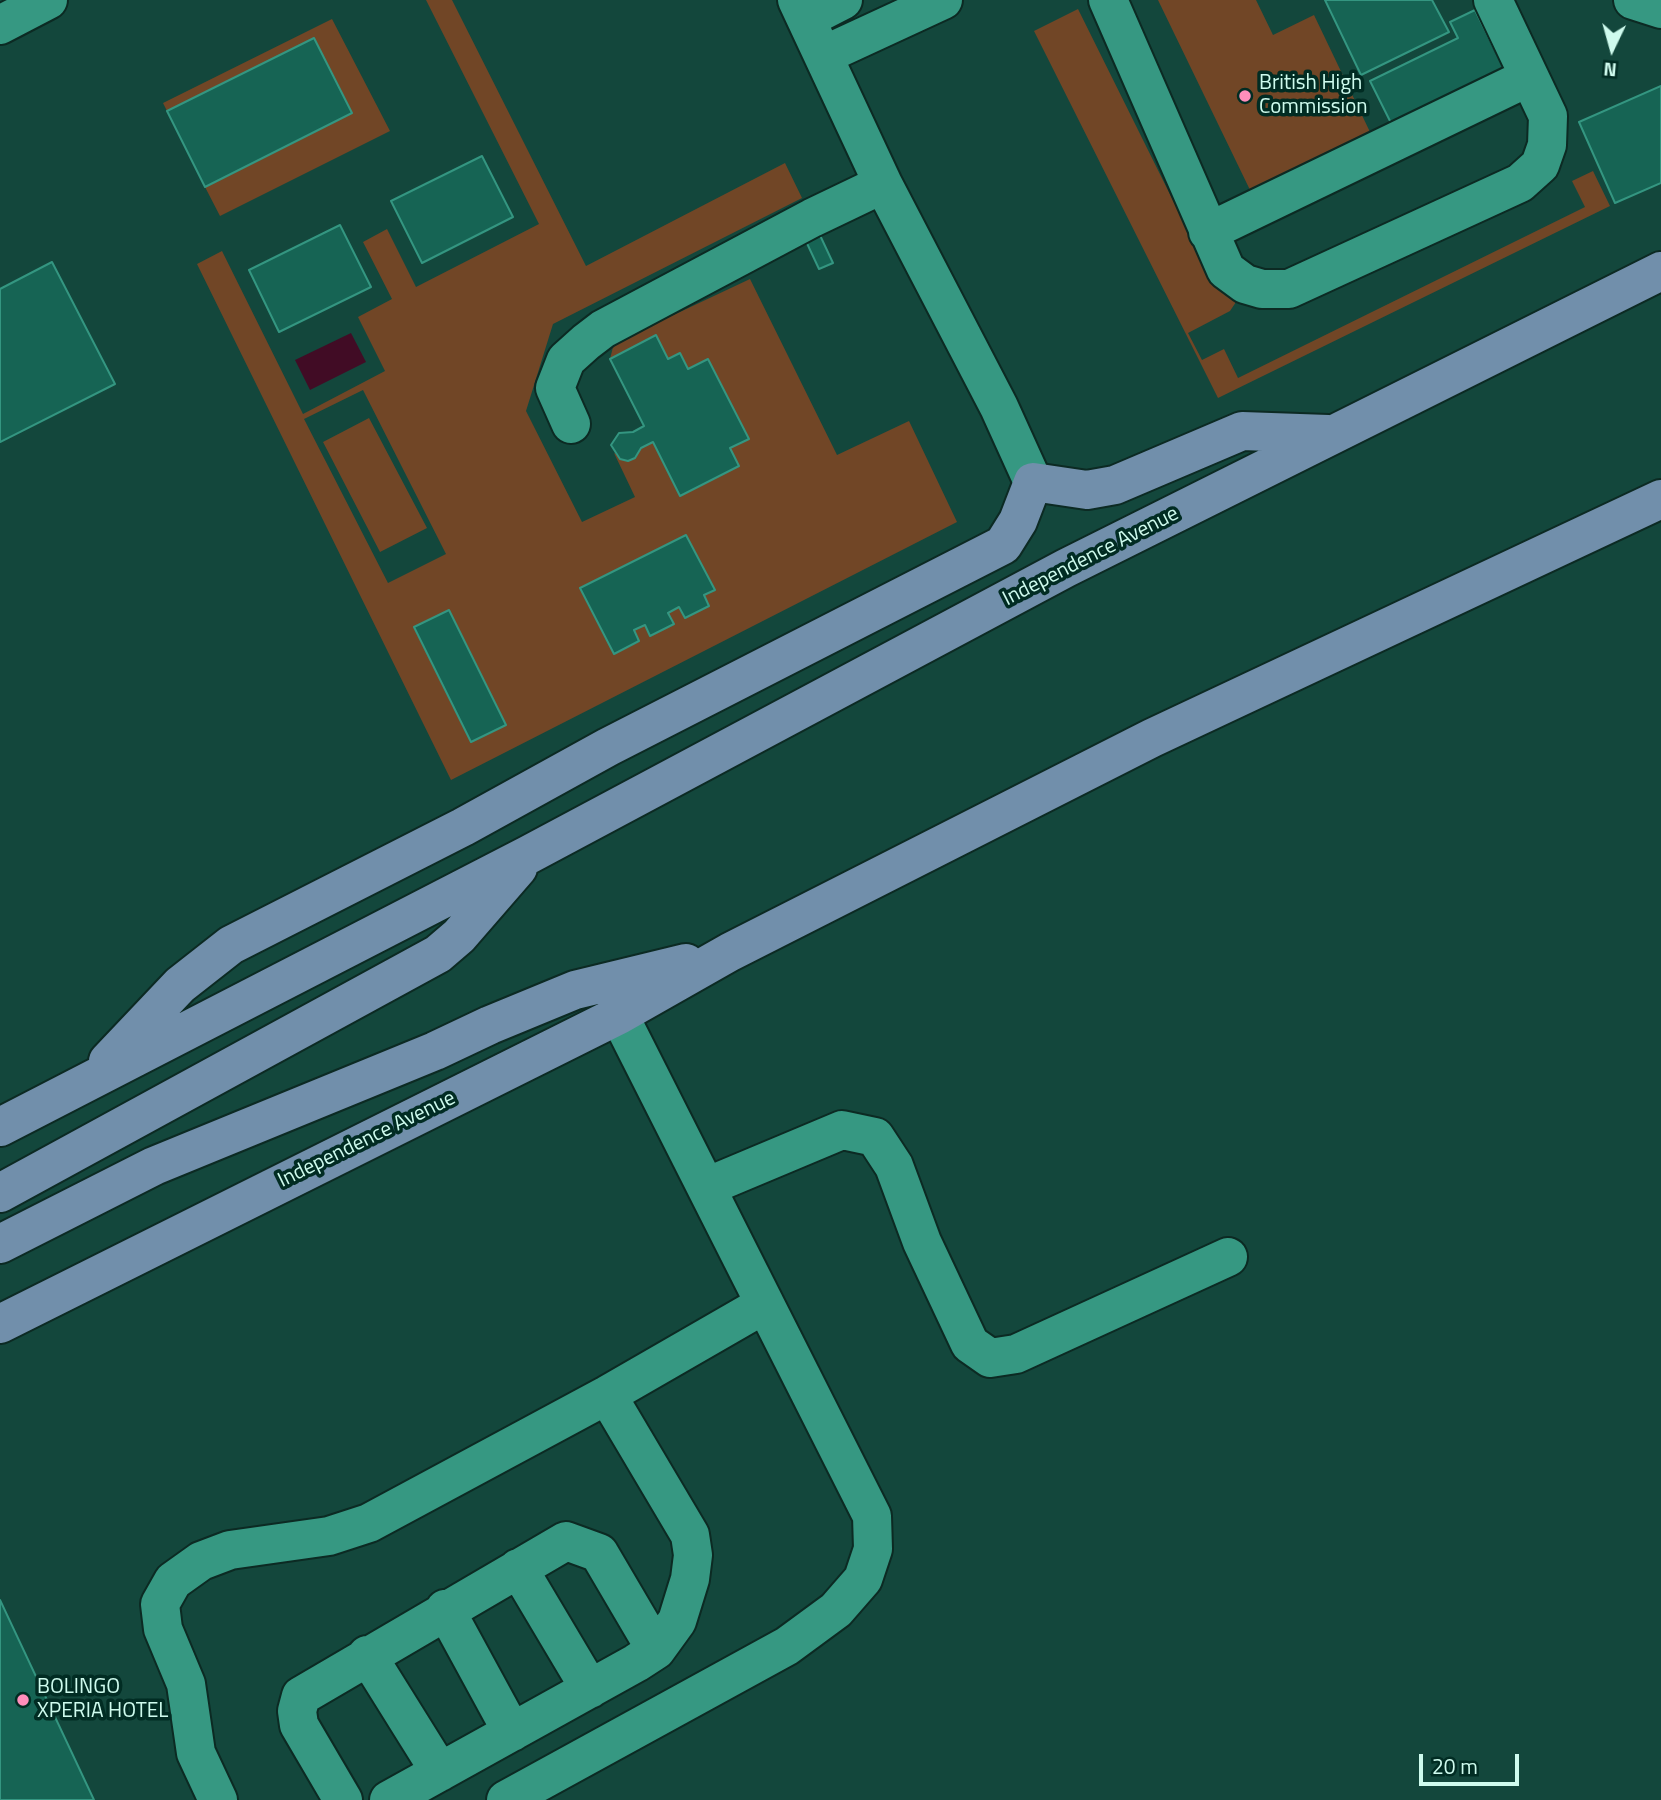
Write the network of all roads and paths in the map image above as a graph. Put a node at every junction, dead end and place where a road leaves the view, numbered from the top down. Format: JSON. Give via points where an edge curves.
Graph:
{"nodes":[{"id":1,"x":48,"y":0,"type":"edge"},
{"id":2,"x":843,"y":0,"type":"edge"},
{"id":3,"x":943,"y":0,"type":"edge"},
{"id":4,"x":1108,"y":0,"type":"edge"},
{"id":5,"x":1493,"y":0,"type":"edge"},
{"id":6,"x":1633,"y":0,"type":"edge"},
{"id":7,"x":801,"y":9,"type":"edge"},
{"id":8,"x":1661,"y":9,"type":"edge"},
{"id":9,"x":0,"y":25,"type":"edge"},
{"id":10,"x":824,"y":55,"type":"junction"},
{"id":11,"x":1529,"y":77,"type":"junction"},
{"id":12,"x":883,"y":184,"type":"junction"},
{"id":13,"x":1208,"y":232,"type":"junction"},
{"id":14,"x":1661,"y":271,"type":"edge"},
{"id":15,"x":571,"y":424,"type":"dead end"},
{"id":16,"x":1332,"y":435,"type":"junction"},
{"id":17,"x":1033,"y":482,"type":"junction"},
{"id":18,"x":1661,"y":499,"type":"edge"},
{"id":19,"x":528,"y":855,"type":"junction"},
{"id":20,"x":730,"y":952,"type":"junction"},
{"id":21,"x":620,"y":1015,"type":"junction"},
{"id":22,"x":87,"y":1083,"type":"junction"},
{"id":23,"x":0,"y":1127,"type":"edge"},
{"id":24,"x":706,"y":1187,"type":"junction"},
{"id":25,"x":0,"y":1194,"type":"edge"},
{"id":26,"x":0,"y":1244,"type":"edge"},
{"id":27,"x":1228,"y":1257,"type":"dead end"},
{"id":28,"x":765,"y":1304,"type":"junction"},
{"id":29,"x":0,"y":1324,"type":"edge"},
{"id":30,"x":607,"y":1395,"type":"junction"},
{"id":31,"x":518,"y":1568,"type":"junction"},
{"id":32,"x":445,"y":1609,"type":"junction"},
{"id":33,"x":656,"y":1650,"type":"junction"},
{"id":34,"x":367,"y":1655,"type":"junction"},
{"id":35,"x":590,"y":1689,"type":"junction"},
{"id":36,"x":512,"y":1732,"type":"junction"},
{"id":37,"x":440,"y":1772,"type":"junction"},
{"id":38,"x":218,"y":1800,"type":"edge"},
{"id":39,"x":344,"y":1800,"type":"edge"},
{"id":40,"x":388,"y":1800,"type":"edge"},
{"id":41,"x":506,"y":1800,"type":"edge"}],
"edges":[{"from":1,"to":9,"type":"street"},
{"from":2,"to":7,"type":"street"},
{"from":3,"to":10,"type":"street"},
{"from":4,"to":13,"type":"street"},
{"from":5,"to":11,"type":"street"},
{"from":6,"to":8,"type":"street"},
{"from":7,"to":10,"type":"street"},
{"from":10,"to":12,"type":"street"},
{"from":11,"to":13,"type":"street"},
{"from":11,"to":13,"type":"street","via":[[1548,116],[1547,145],[1540,165],[1520,183],[1289,289],[1245,284],[1226,270]]},
{"from":12,"to":15,"type":"street","via":[[586,342],[566,360],[555,388]]},
{"from":12,"to":17,"type":"street"},
{"from":14,"to":16,"type":"main road","name":"Independence Avenue"},
{"from":16,"to":17,"type":"main road","via":[[1242,431],[1115,485],[1087,490]]},
{"from":16,"to":19,"type":"main road","name":"Independence Avenue","via":[[1066,568]]},
{"from":17,"to":22,"type":"main road","via":[[1018,522],[1003,545],[231,945],[180,985]]},
{"from":18,"to":20,"type":"main road","name":"Independence Avenue","via":[[1152,738]]},
{"from":19,"to":22,"type":"main road","name":"Independence Avenue"},
{"from":19,"to":25,"type":"main road","name":"Independence Avenue","via":[[438,954]]},
{"from":20,"to":21,"type":"main road","name":"Independence Avenue"},
{"from":20,"to":26,"type":"main road","name":"Independence Avenue","via":[[575,990],[154,1166]]},
{"from":21,"to":24,"type":"street"},
{"from":21,"to":29,"type":"main road","name":"Independence Avenue"},
{"from":22,"to":23,"type":"main road","name":"Independence Avenue"},
{"from":24,"to":27,"type":"street","via":[[842,1130],[875,1137],[894,1167],[922,1242],[970,1344],[990,1358],[1016,1354]]},
{"from":24,"to":28,"type":"street"},
{"from":28,"to":30,"type":"street"},
{"from":28,"to":41,"type":"street","via":[[872,1516],[873,1549],[863,1579],[836,1610],[787,1646]]},
{"from":30,"to":33,"type":"street","via":[[690,1535],[690,1579],[677,1621]]},
{"from":30,"to":38,"type":"street","via":[[369,1523],[329,1535],[230,1550],[201,1561],[173,1581],[160,1604],[163,1629],[186,1685],[196,1753]]},
{"from":31,"to":32,"type":"street"},
{"from":31,"to":33,"type":"street","via":[[566,1541],[600,1553]]},
{"from":31,"to":35,"type":"street"},
{"from":32,"to":34,"type":"street"},
{"from":32,"to":36,"type":"street"},
{"from":33,"to":35,"type":"street"},
{"from":34,"to":37,"type":"street"},
{"from":34,"to":39,"type":"street","via":[[301,1696],[297,1712],[299,1725]]},
{"from":35,"to":36,"type":"street"},
{"from":36,"to":37,"type":"street"},
{"from":37,"to":40,"type":"street"}]}
